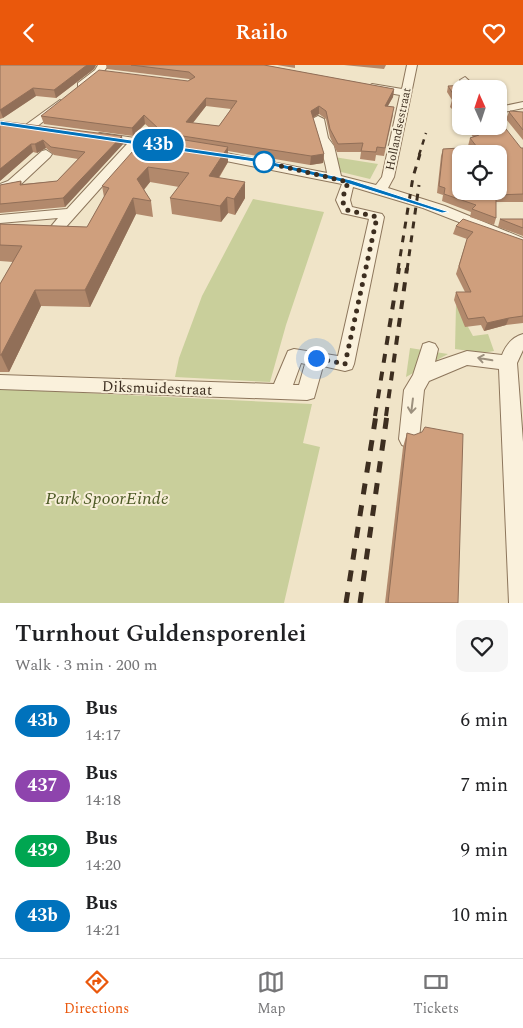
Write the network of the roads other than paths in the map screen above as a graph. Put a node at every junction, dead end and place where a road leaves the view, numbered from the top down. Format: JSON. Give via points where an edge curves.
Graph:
{"nodes":[{"id":1,"x":412,"y":65,"type":"edge"},
{"id":2,"x":102,"y":70,"type":"edge"},
{"id":3,"x":360,"y":85,"type":"edge"},
{"id":4,"x":406,"y":93,"type":"junction"},
{"id":5,"x":523,"y":105,"type":"edge"},
{"id":6,"x":508,"y":108,"type":"edge"},
{"id":7,"x":318,"y":119,"type":"dead end"},
{"id":8,"x":50,"y":129,"type":"edge"},
{"id":9,"x":88,"y":135,"type":"edge"},
{"id":10,"x":135,"y":142,"type":"junction"},
{"id":11,"x":172,"y":148,"type":"edge"},
{"id":12,"x":191,"y":150,"type":"edge"},
{"id":13,"x":46,"y":154,"type":"edge"},
{"id":14,"x":342,"y":180,"type":"junction"},
{"id":15,"x":0,"y":188,"type":"edge"},
{"id":16,"x":380,"y":190,"type":"junction"},
{"id":17,"x":72,"y":213,"type":"junction"},
{"id":18,"x":0,"y":219,"type":"edge"},
{"id":19,"x":0,"y":233,"type":"edge"},
{"id":20,"x":523,"y":243,"type":"edge"},
{"id":21,"x":523,"y":340,"type":"edge"},
{"id":22,"x":429,"y":349,"type":"dead end"},
{"id":23,"x":508,"y":363,"type":"junction"},
{"id":24,"x":422,"y":376,"type":"junction"},
{"id":25,"x":0,"y":382,"type":"edge"},
{"id":26,"x":409,"y":439,"type":"edge"},
{"id":27,"x":522,"y":603,"type":"edge"}],
"edges":[{"from":1,"to":4,"type":"street","name":"Hollandsestraat"},
{"from":2,"to":8,"type":"street","via":[[26,126]]},
{"from":3,"to":4,"type":"street"},
{"from":4,"to":16,"type":"street","name":"Hollandsestraat","via":[[388,177]]},
{"from":5,"to":6,"type":"street"},
{"from":7,"to":14,"type":"street","via":[[322,138]]},
{"from":9,"to":10,"type":"street"},
{"from":10,"to":11,"type":"street"},
{"from":10,"to":17,"type":"street"},
{"from":12,"to":14,"type":"street","via":[[255,160]]},
{"from":13,"to":15,"type":"street","via":[[13,184]]},
{"from":14,"to":16,"type":"street"},
{"from":14,"to":25,"type":"street","name":"Diksmuidestraat","via":[[347,210],[377,217],[345,364],[316,358],[307,393]]},
{"from":16,"to":20,"type":"street"},
{"from":17,"to":18,"type":"street"},
{"from":17,"to":19,"type":"street","via":[[52,234]]},
{"from":21,"to":23,"type":"street","via":[[513,349]]},
{"from":22,"to":24,"type":"street"},
{"from":23,"to":24,"type":"street","one_way":true,"via":[[467,357]]},
{"from":23,"to":27,"type":"street"},
{"from":24,"to":26,"type":"street","one_way":true,"via":[[414,390]]}]}
